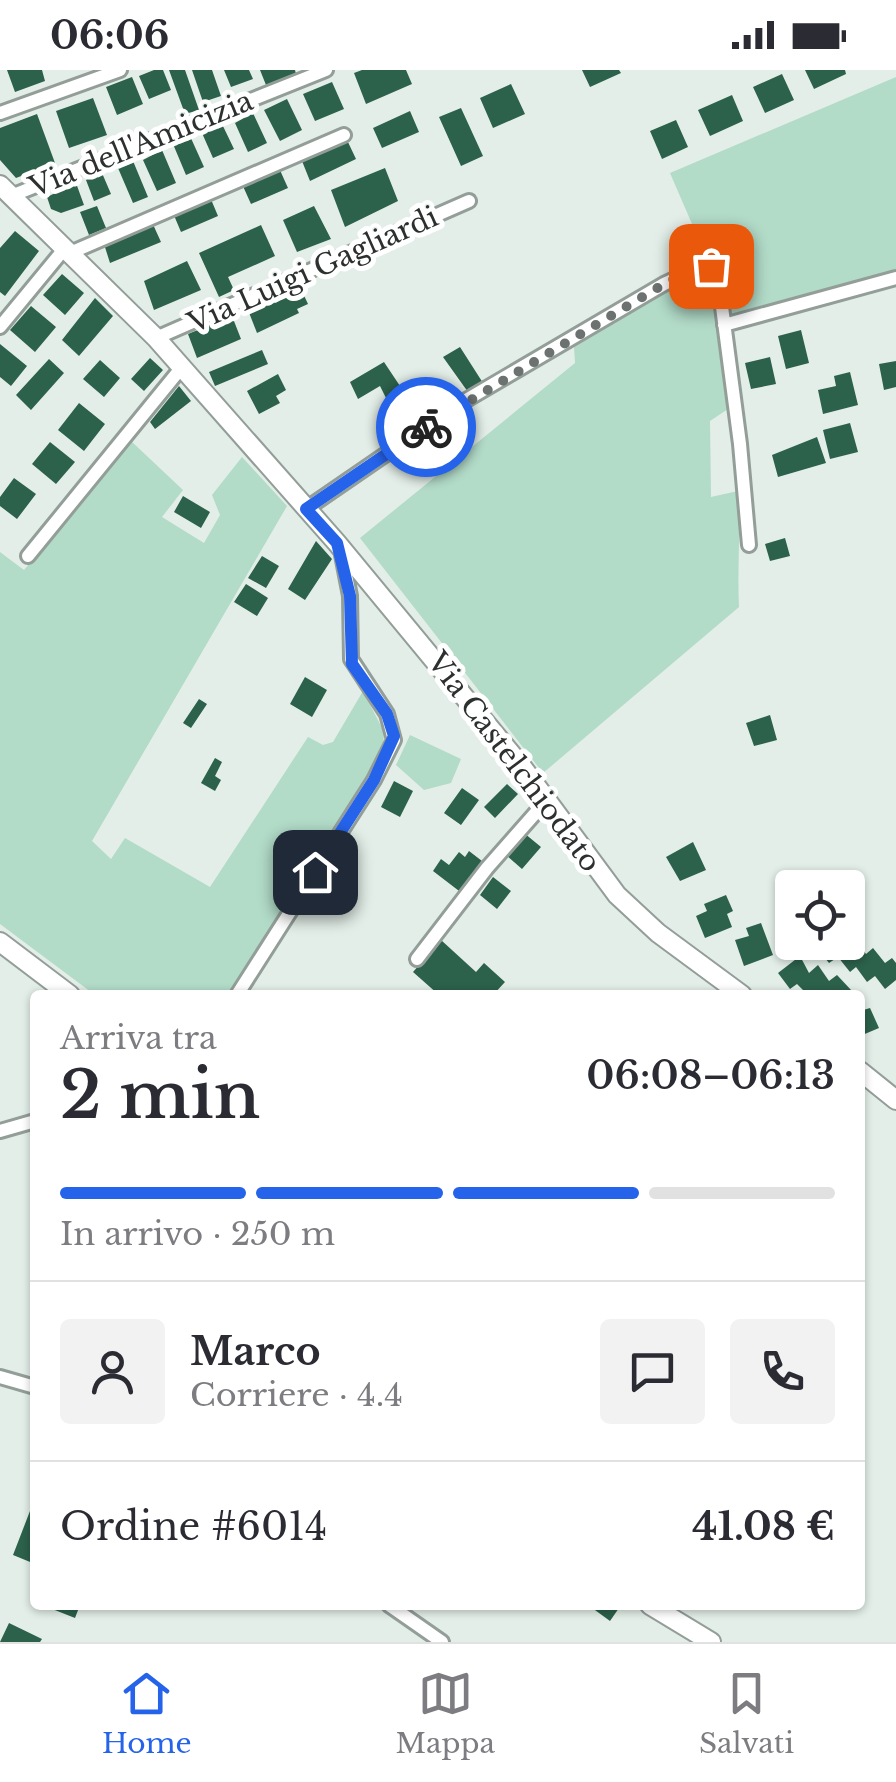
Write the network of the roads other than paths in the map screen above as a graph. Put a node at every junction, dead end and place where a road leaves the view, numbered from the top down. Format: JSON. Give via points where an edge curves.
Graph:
{"nodes":[{"id":1,"x":120,"y":70,"type":"edge"},
{"id":2,"x":326,"y":70,"type":"edge"},
{"id":3,"x":0,"y":113,"type":"edge"},
{"id":4,"x":344,"y":136,"type":"dead end"},
{"id":5,"x":6,"y":191,"type":"edge"},
{"id":6,"x":469,"y":201,"type":"dead end"},
{"id":7,"x":68,"y":250,"type":"junction"},
{"id":8,"x":896,"y":278,"type":"edge"},
{"id":9,"x":724,"y":325,"type":"junction"},
{"id":10,"x":0,"y":327,"type":"edge"},
{"id":11,"x":156,"y":338,"type":"junction"},
{"id":12,"x":182,"y":367,"type":"junction"},
{"id":13,"x":306,"y":509,"type":"junction"},
{"id":14,"x":337,"y":543,"type":"junction"},
{"id":15,"x":748,"y":545,"type":"dead end"},
{"id":16,"x":28,"y":556,"type":"dead end"},
{"id":17,"x":546,"y":801,"type":"junction"},
{"id":18,"x":0,"y":942,"type":"edge"},
{"id":19,"x":417,"y":960,"type":"dead end"},
{"id":20,"x":63,"y":990,"type":"edge"},
{"id":21,"x":239,"y":990,"type":"edge"},
{"id":22,"x":735,"y":990,"type":"edge"},
{"id":23,"x":865,"y":1076,"type":"edge"},
{"id":24,"x":896,"y":1100,"type":"edge"},
{"id":25,"x":30,"y":1122,"type":"edge"},
{"id":26,"x":0,"y":1131,"type":"edge"},
{"id":27,"x":0,"y":1377,"type":"edge"},
{"id":28,"x":30,"y":1385,"type":"edge"},
{"id":29,"x":396,"y":1610,"type":"edge"},
{"id":30,"x":658,"y":1610,"type":"edge"},
{"id":31,"x":442,"y":1642,"type":"edge"},
{"id":32,"x":710,"y":1642,"type":"edge"}],
"edges":[{"from":1,"to":3,"type":"street"},
{"from":2,"to":5,"type":"street","name":"Via dell'Amicizia"},
{"from":4,"to":7,"type":"street"},
{"from":5,"to":7,"type":"street","name":"Via Castelchiodato"},
{"from":6,"to":11,"type":"street","name":"Via Luigi Gagliardi"},
{"from":7,"to":10,"type":"street"},
{"from":7,"to":11,"type":"street","name":"Via Castelchiodato"},
{"from":8,"to":9,"type":"street"},
{"from":9,"to":13,"type":"street","via":[[716,272],[707,264],[697,267],[456,406]]},
{"from":9,"to":15,"type":"street"},
{"from":11,"to":12,"type":"street","name":"Via Castelchiodato"},
{"from":12,"to":13,"type":"street","name":"Via Castelchiodato"},
{"from":12,"to":16,"type":"street"},
{"from":13,"to":14,"type":"street","name":"Via Castelchiodato"},
{"from":14,"to":17,"type":"street","name":"Via Castelchiodato"},
{"from":14,"to":21,"type":"street","via":[[350,596],[352,664],[387,714],[394,740]]},
{"from":17,"to":19,"type":"street"},
{"from":17,"to":22,"type":"street","name":"Via Castelchiodato","via":[[626,904]]},
{"from":18,"to":20,"type":"street"},
{"from":23,"to":24,"type":"street"},
{"from":25,"to":26,"type":"street"},
{"from":27,"to":28,"type":"street"},
{"from":29,"to":31,"type":"street"},
{"from":30,"to":32,"type":"street"}]}
